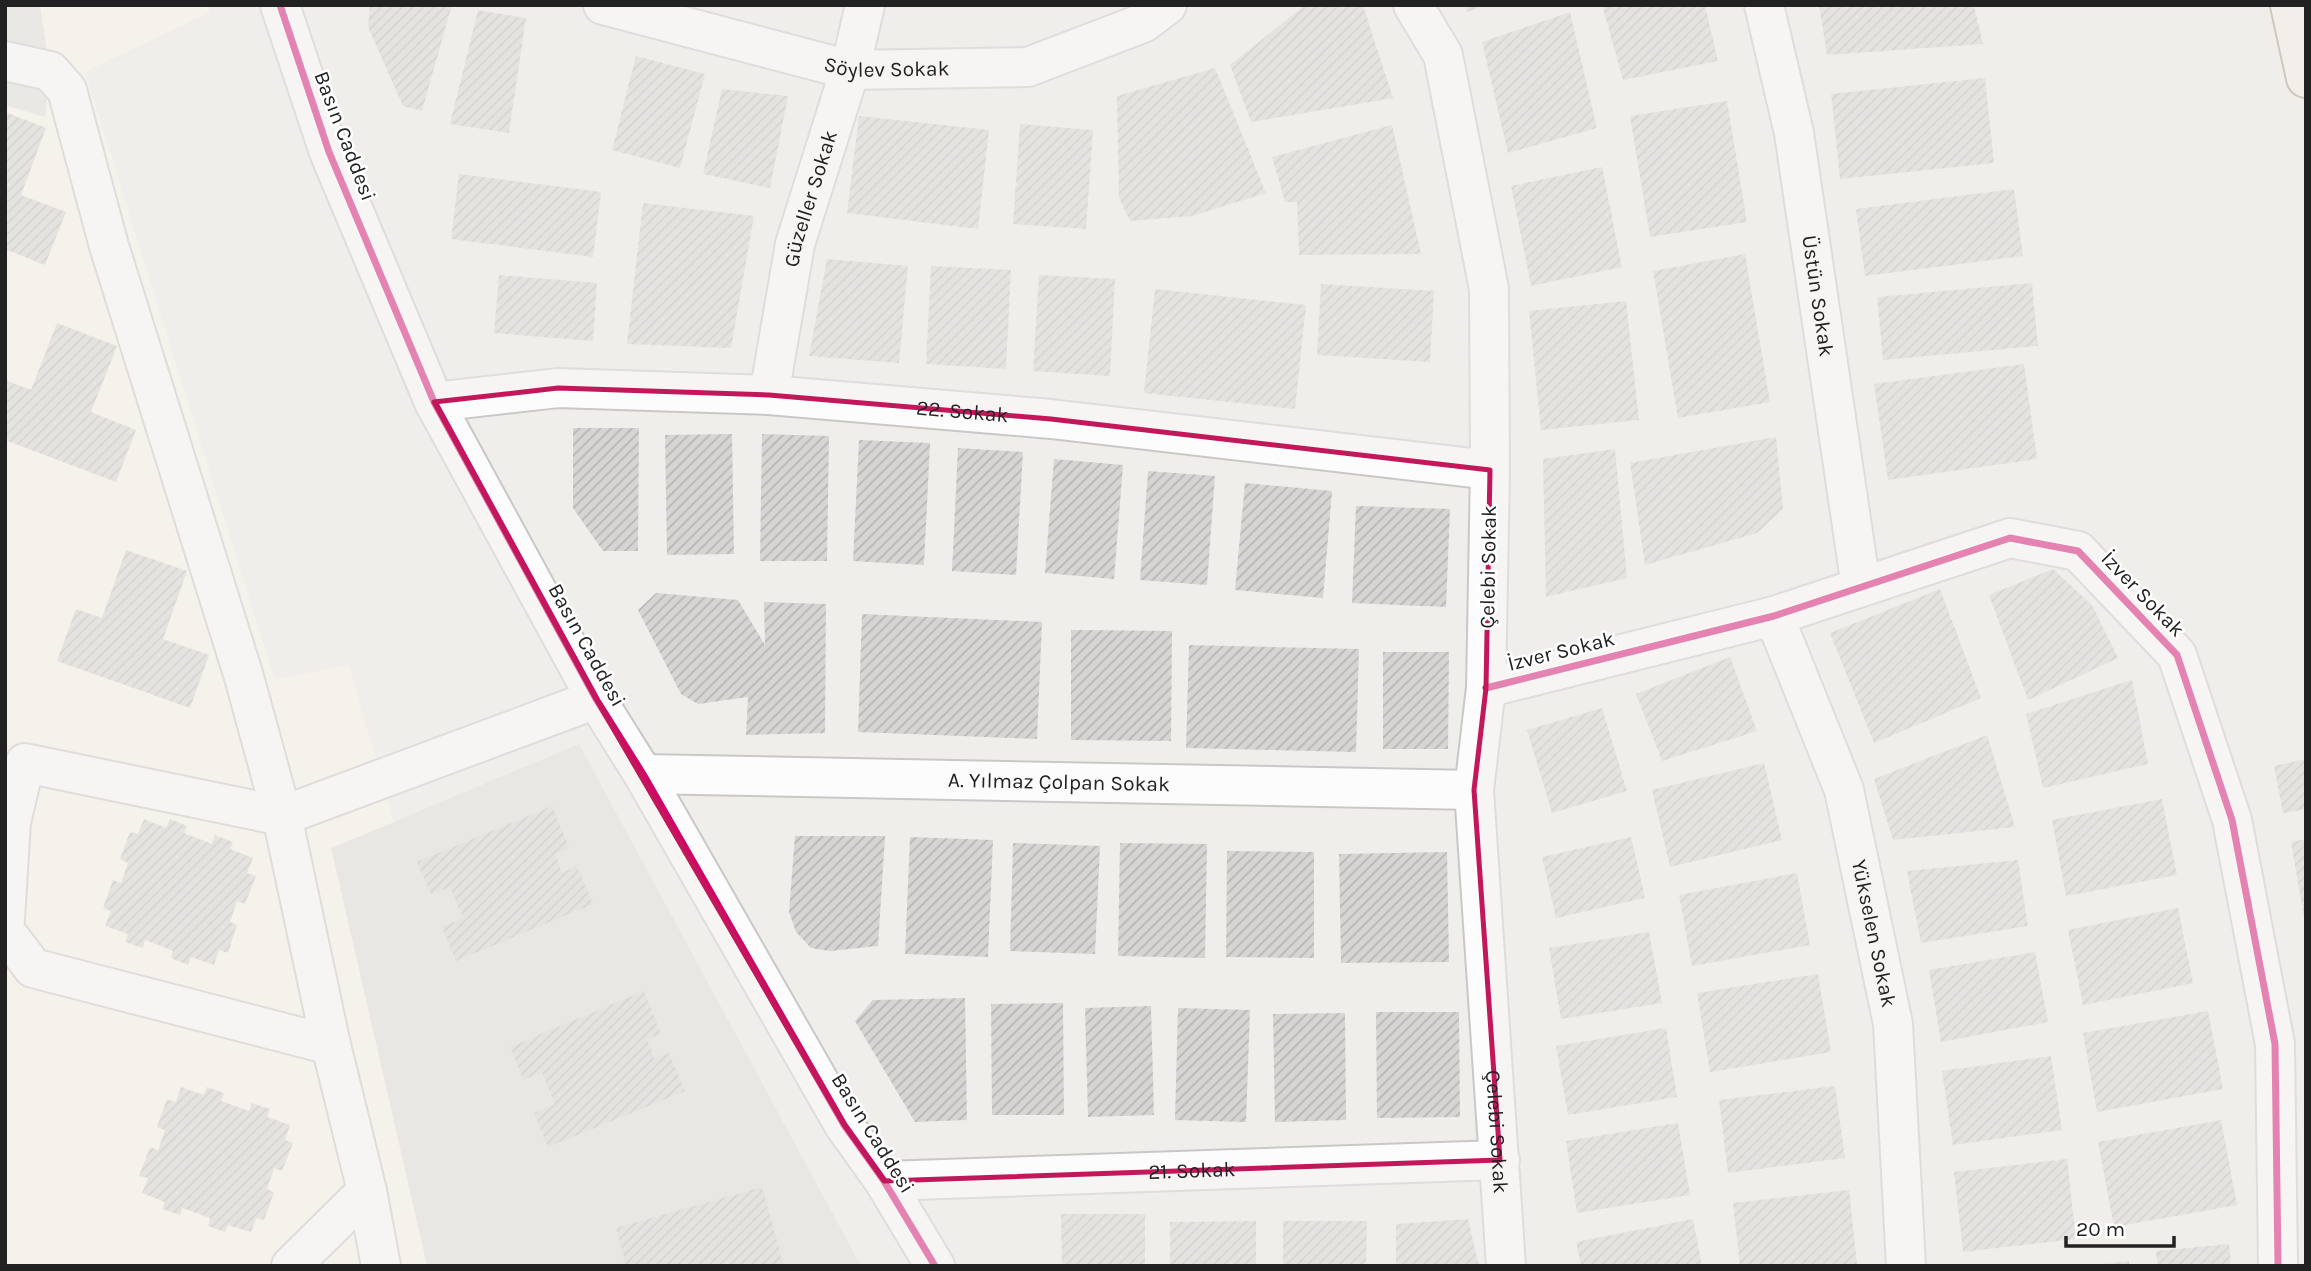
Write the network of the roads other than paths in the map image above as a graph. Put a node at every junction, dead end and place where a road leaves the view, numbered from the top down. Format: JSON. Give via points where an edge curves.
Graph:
{"nodes":[{"id":1,"x":280,"y":5,"type":"edge"},
{"id":2,"x":603,"y":5,"type":"edge"},
{"id":3,"x":865,"y":5,"type":"edge"},
{"id":4,"x":1167,"y":5,"type":"edge"},
{"id":5,"x":1413,"y":5,"type":"edge"},
{"id":6,"x":1764,"y":5,"type":"edge"},
{"id":7,"x":2290,"y":5,"type":"edge"},
{"id":8,"x":5,"y":61,"type":"edge"},
{"id":9,"x":850,"y":70,"type":"junction"},
{"id":10,"x":2306,"y":78,"type":"edge"},
{"id":11,"x":769,"y":395,"type":"junction"},
{"id":12,"x":434,"y":402,"type":"junction"},
{"id":13,"x":1490,"y":470,"type":"junction"},
{"id":14,"x":1861,"y":587,"type":"junction"},
{"id":15,"x":1774,"y":616,"type":"junction"},
{"id":16,"x":1486,"y":688,"type":"junction"},
{"id":17,"x":596,"y":699,"type":"junction"},
{"id":18,"x":643,"y":774,"type":"junction"},
{"id":19,"x":1474,"y":790,"type":"junction"},
{"id":20,"x":282,"y":816,"type":"junction"},
{"id":21,"x":5,"y":919,"type":"edge"},
{"id":22,"x":5,"y":931,"type":"edge"},
{"id":23,"x":2290,"y":1043,"type":"edge"},
{"id":24,"x":331,"y":1045,"type":"junction"},
{"id":25,"x":1500,"y":1160,"type":"junction"},
{"id":26,"x":884,"y":1181,"type":"junction"},
{"id":27,"x":367,"y":1191,"type":"junction"},
{"id":28,"x":290,"y":1266,"type":"edge"},
{"id":29,"x":381,"y":1266,"type":"edge"},
{"id":30,"x":935,"y":1266,"type":"edge"},
{"id":31,"x":1506,"y":1266,"type":"edge"},
{"id":32,"x":1906,"y":1266,"type":"edge"},
{"id":33,"x":2278,"y":1266,"type":"edge"}],
"edges":[{"from":1,"to":12,"type":"street","name":"Basın Caddesi","via":[[328,152]]},
{"from":2,"to":9,"type":"street","name":"Söylev Sokak"},
{"from":3,"to":9,"type":"street","name":"Güzeller Sokak"},
{"from":4,"to":9,"type":"street","name":"Söylev Sokak","via":[[1143,23],[1028,66]]},
{"from":5,"to":13,"type":"street","name":"Çelebi Sokak","via":[[1443,55],[1489,289]]},
{"from":6,"to":14,"type":"street","name":"Üstün Sokak","via":[[1794,133]]},
{"from":7,"to":10,"type":"main road"},
{"from":8,"to":20,"type":"street","via":[[51,71],[67,90],[108,246],[244,677]]},
{"from":9,"to":11,"type":"street","name":"Güzeller Sokak","via":[[795,244]]},
{"from":11,"to":12,"type":"street","name":"22. Sokak","via":[[558,388]]},
{"from":11,"to":13,"type":"street","name":"22. Sokak","via":[[1051,419]]},
{"from":12,"to":17,"type":"street","name":"Basın Caddesi"},
{"from":13,"to":16,"type":"street","name":"Çelebi Sokak"},
{"from":14,"to":15,"type":"street","name":"İzver Sokak"},
{"from":14,"to":23,"type":"street","name":"İzver Sokak","via":[[2010,538],[2078,551],[2177,655],[2232,820]]},
{"from":15,"to":16,"type":"street","name":"İzver Sokak"},
{"from":15,"to":32,"type":"street","name":"Yükselen Sokak","via":[[1844,790],[1894,1024]]},
{"from":16,"to":19,"type":"street","name":"Çelebi Sokak"},
{"from":17,"to":18,"type":"street","name":"Basın Caddesi"},
{"from":17,"to":20,"type":"street"},
{"from":18,"to":19,"type":"street","name":"A. Yılmaz Çolpan Sokak"},
{"from":18,"to":26,"type":"street","name":"Basın Caddesi","via":[[844,1125]]},
{"from":19,"to":25,"type":"street","name":"Çelebi Sokak"},
{"from":20,"to":21,"type":"street","via":[[25,763],[11,822]]},
{"from":20,"to":24,"type":"street"},
{"from":22,"to":24,"type":"street","via":[[33,968]]},
{"from":23,"to":33,"type":"street","name":"İzver Sokak"},
{"from":24,"to":27,"type":"street"},
{"from":25,"to":26,"type":"street","name":"21. Sokak"},
{"from":25,"to":31,"type":"street","name":"Çelebi Sokak"},
{"from":26,"to":30,"type":"street","name":"Basın Caddesi"},
{"from":27,"to":28,"type":"street"},
{"from":27,"to":29,"type":"street"}]}
